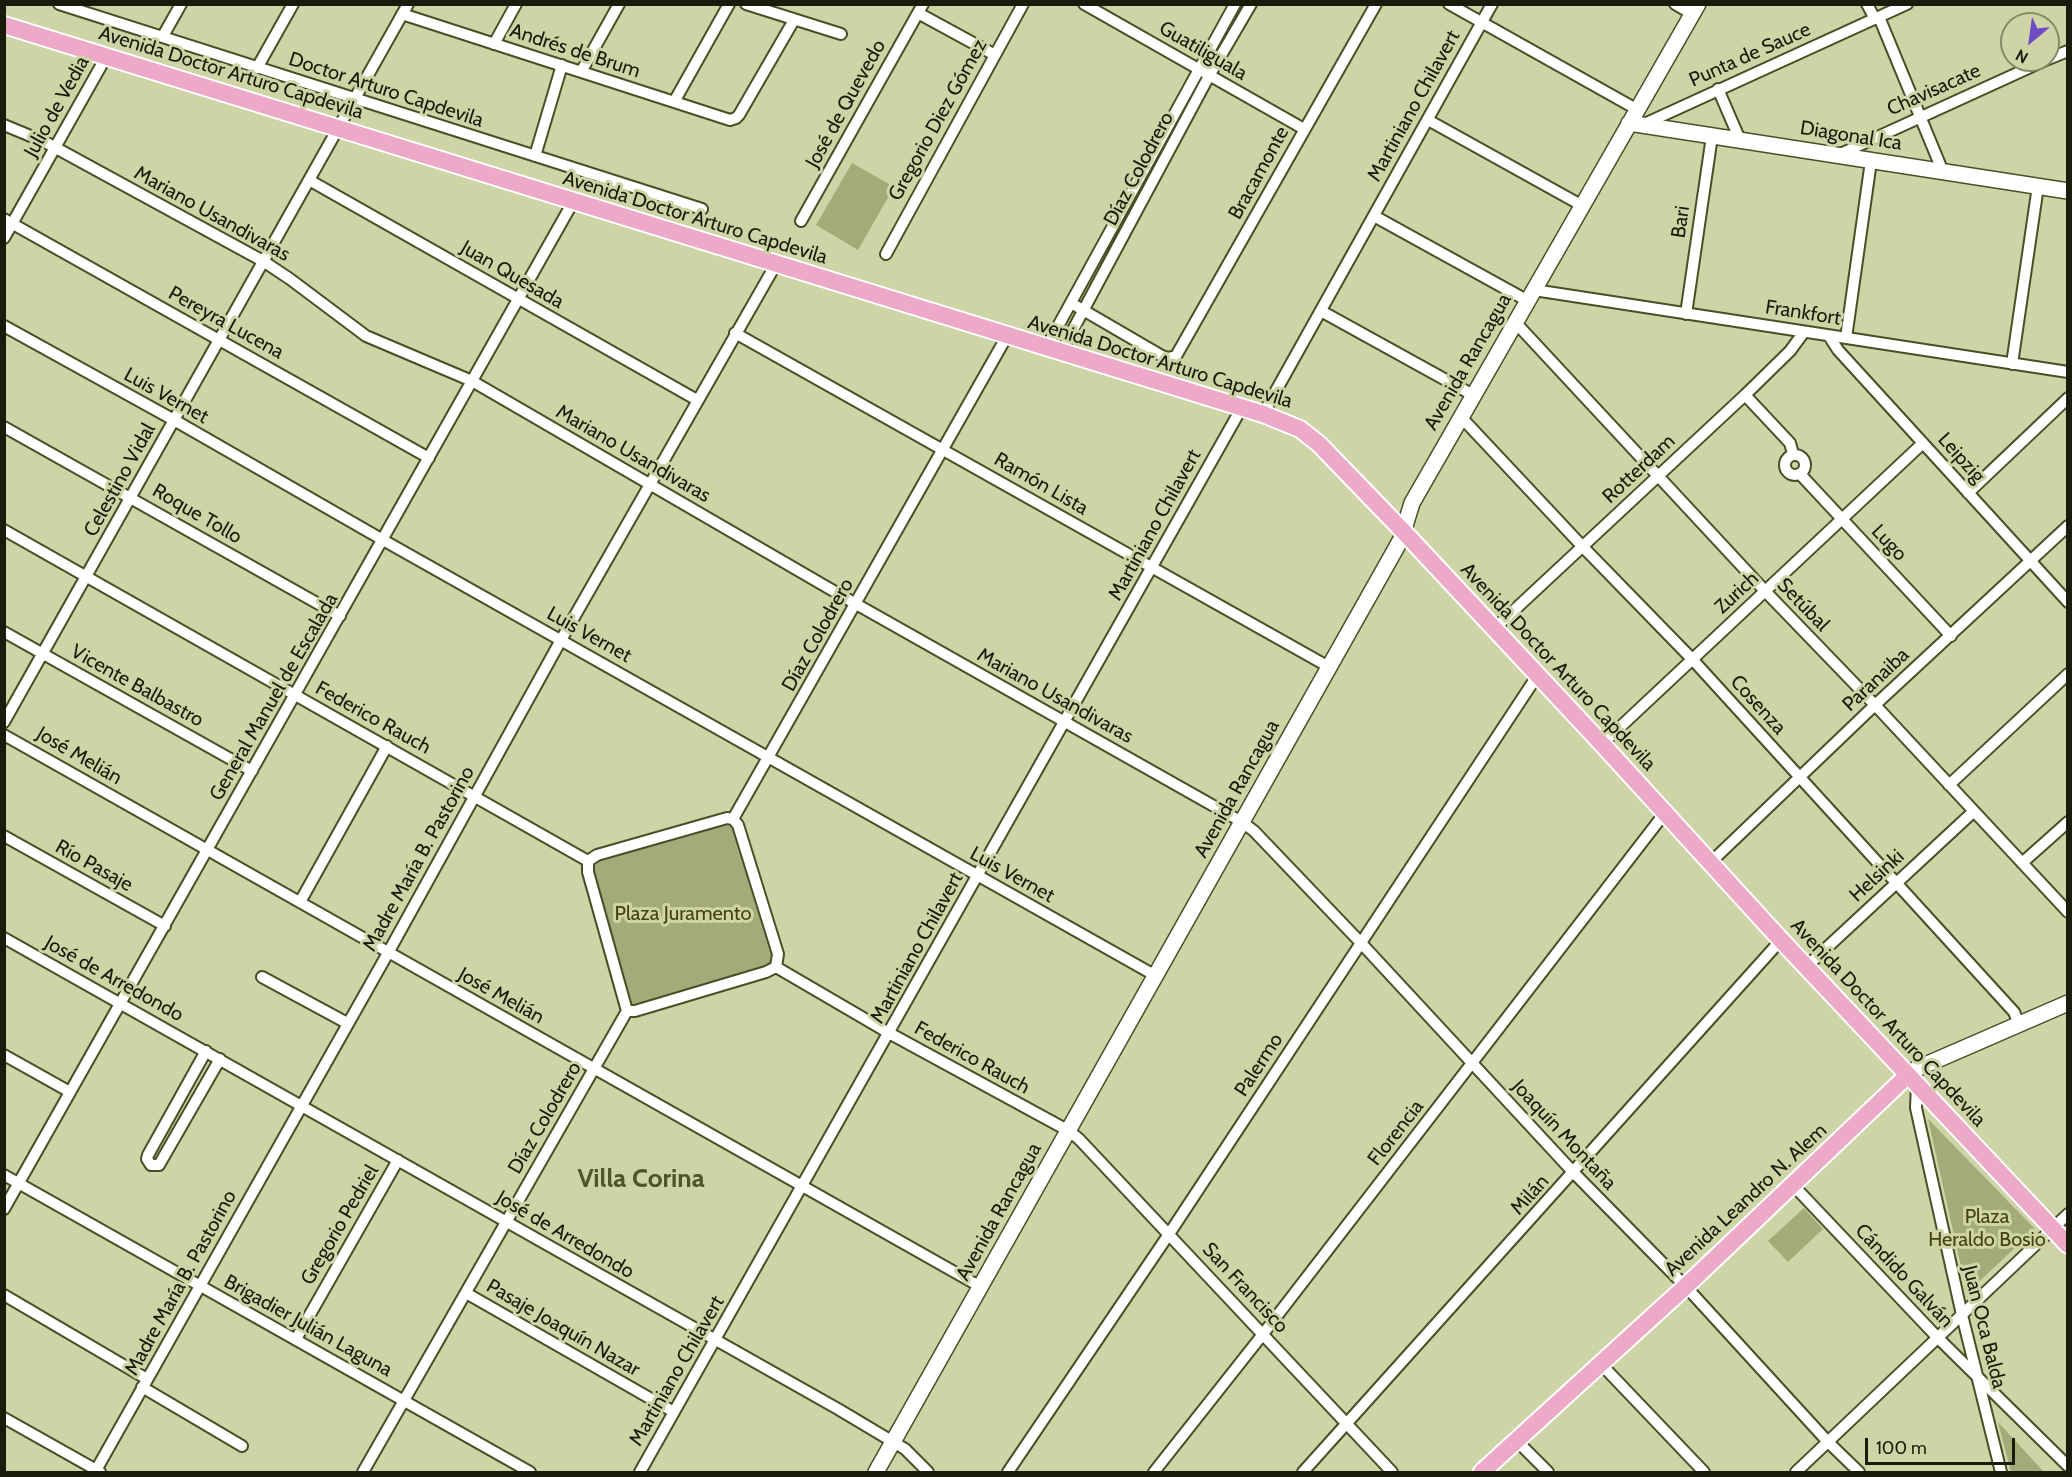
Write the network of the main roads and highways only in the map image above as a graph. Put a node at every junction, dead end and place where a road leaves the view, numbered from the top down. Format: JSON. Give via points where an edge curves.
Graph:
{"nodes":[{"id":1,"x":1695,"y":9,"type":"edge"},
{"id":2,"x":4,"y":25,"type":"edge"},
{"id":3,"x":1635,"y":124,"type":"junction"},
{"id":4,"x":2067,"y":191,"type":"edge"},
{"id":5,"x":1403,"y":531,"type":"junction"},
{"id":6,"x":2067,"y":1003,"type":"edge"},
{"id":7,"x":1912,"y":1080,"type":"junction"},
{"id":8,"x":2067,"y":1245,"type":"edge"},
{"id":9,"x":876,"y":1473,"type":"edge"},
{"id":10,"x":1482,"y":1473,"type":"edge"}],
"edges":[{"from":1,"to":3,"type":"main road","name":"Avenida Rancagua","via":[[1638,110]]},
{"from":2,"to":5,"type":"main road","name":"Avenida Doctor Arturo Capdevila","via":[[1288,423],[1309,435]]},
{"from":3,"to":4,"type":"main road","name":"Diagonal Ica"},
{"from":3,"to":5,"type":"main road","name":"Avenida Rancagua","via":[[1581,205],[1412,503]]},
{"from":5,"to":7,"type":"main road","name":"Avenida Doctor Arturo Capdevila"},
{"from":5,"to":9,"type":"main road","name":"Avenida Rancagua"},
{"from":6,"to":7,"type":"main road","name":"Avenida Leandro N. Alem","via":[[1916,1069]]},
{"from":7,"to":8,"type":"main road","name":"Avenida Doctor Arturo Capdevila"},
{"from":7,"to":10,"type":"main road","name":"Avenida Leandro N. Alem"}]}
